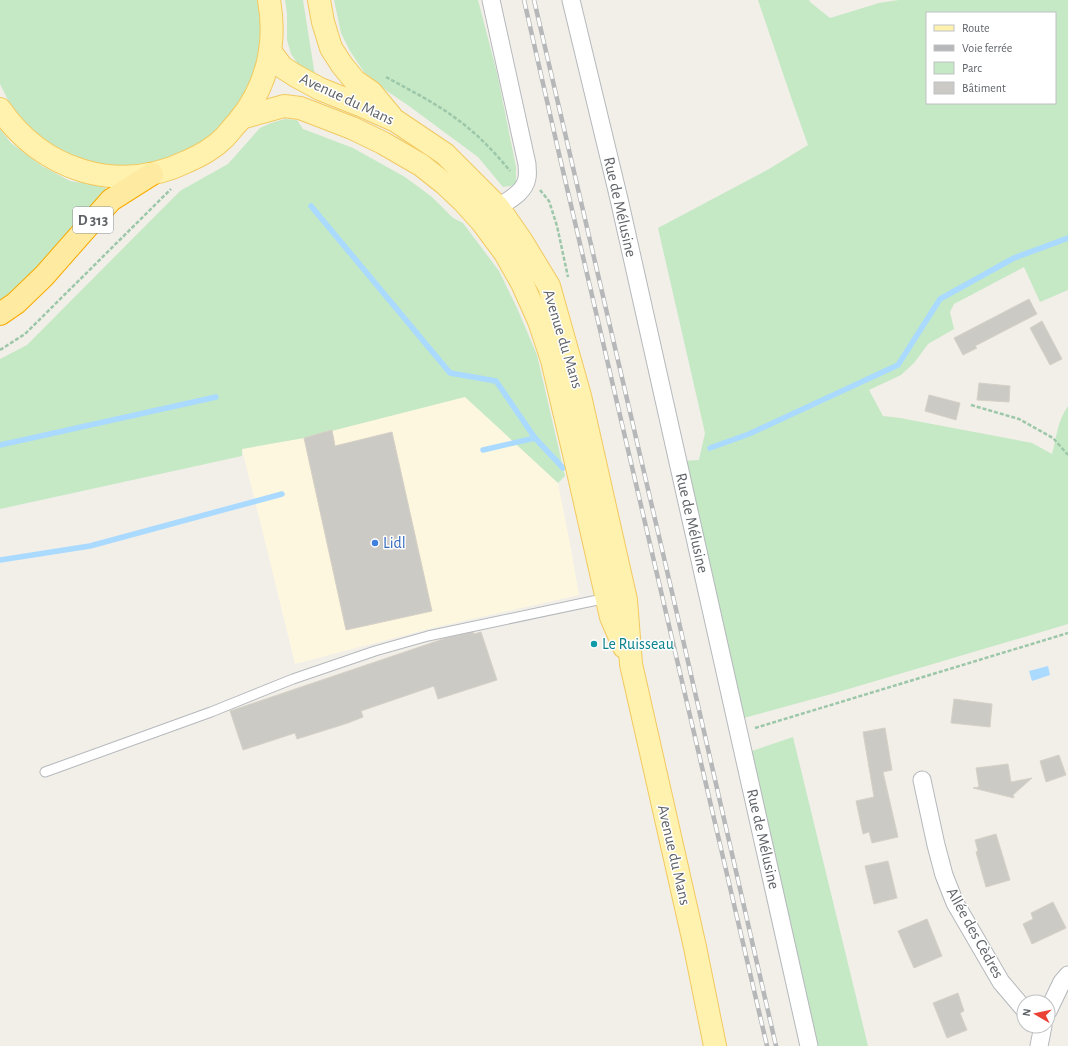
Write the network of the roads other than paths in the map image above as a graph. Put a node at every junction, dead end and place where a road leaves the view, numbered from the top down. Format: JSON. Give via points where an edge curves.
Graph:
{"nodes":[{"id":1,"x":269,"y":0,"type":"edge"},
{"id":2,"x":319,"y":0,"type":"edge"},
{"id":3,"x":491,"y":0,"type":"edge"},
{"id":4,"x":571,"y":0,"type":"edge"},
{"id":5,"x":270,"y":50,"type":"junction"},
{"id":6,"x":0,"y":109,"type":"edge"},
{"id":7,"x":241,"y":118,"type":"junction"},
{"id":8,"x":396,"y":121,"type":"junction"},
{"id":9,"x":152,"y":174,"type":"junction"},
{"id":10,"x":498,"y":207,"type":"junction"},
{"id":11,"x":0,"y":314,"type":"edge"},
{"id":12,"x":607,"y":598,"type":"junction"},
{"id":13,"x":631,"y":664,"type":"junction"},
{"id":14,"x":45,"y":772,"type":"dead end"},
{"id":15,"x":922,"y":780,"type":"dead end"},
{"id":16,"x":1068,"y":975,"type":"edge"},
{"id":17,"x":1056,"y":994,"type":"edge"},
{"id":18,"x":1016,"y":1000,"type":"edge"},
{"id":19,"x":1041,"y":1034,"type":"edge"},
{"id":20,"x":715,"y":1046,"type":"edge"},
{"id":21,"x":809,"y":1046,"type":"edge"},
{"id":22,"x":1039,"y":1046,"type":"edge"}],
"edges":[{"from":1,"to":5,"type":"main road","via":[[272,25]]},
{"from":2,"to":8,"type":"main road","via":[[331,48],[338,59],[355,81],[371,92]]},
{"from":3,"to":10,"type":"street","via":[[528,176],[514,197]]},
{"from":4,"to":21,"type":"street","name":"Rue de Mélusine","via":[[621,207]]},
{"from":5,"to":7,"type":"main road","via":[[259,89]]},
{"from":5,"to":8,"type":"main road","name":"Avenue du Mans","via":[[282,67],[320,89]]},
{"from":6,"to":9,"type":"main road","via":[[26,139],[65,165],[106,176]]},
{"from":7,"to":9,"type":"main road","via":[[224,138],[200,156],[174,168]]},
{"from":7,"to":12,"type":"main road","name":"Avenue du Mans","via":[[284,106],[300,108],[352,128],[421,165],[445,184],[482,222],[505,253],[522,283],[552,360]]},
{"from":8,"to":10,"type":"main road","name":"Avenue du Mans","via":[[445,154]]},
{"from":9,"to":11,"type":"highway","number":"D 313","via":[[111,200],[44,276],[16,303]]},
{"from":10,"to":13,"type":"main road","name":"Avenue du Mans","via":[[549,286],[559,319],[580,396],[626,600]]},
{"from":12,"to":13,"type":"main road","name":"Avenue du Mans","via":[[611,617]]},
{"from":12,"to":14,"type":"lane","via":[[428,636],[374,651]]},
{"from":13,"to":20,"type":"main road","name":"Avenue du Mans"},
{"from":15,"to":18,"type":"street","name":"Allée des Cèdres","via":[[944,875],[955,903],[1000,982]]},
{"from":16,"to":17,"type":"street"},
{"from":19,"to":22,"type":"street"}]}
